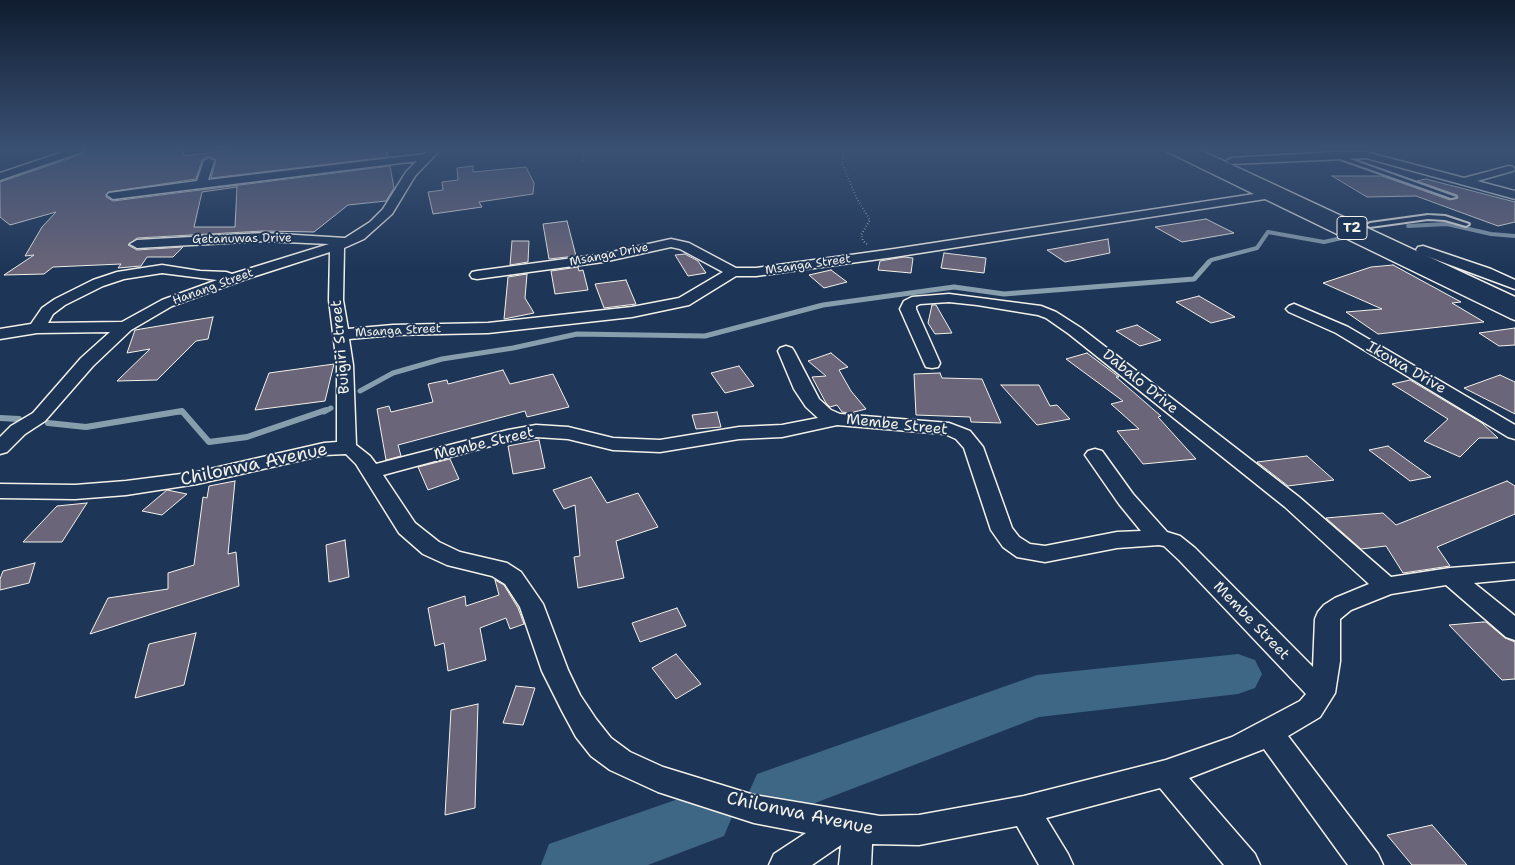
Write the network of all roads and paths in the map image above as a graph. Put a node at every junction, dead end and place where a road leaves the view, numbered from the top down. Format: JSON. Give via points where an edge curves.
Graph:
{"nodes":[{"id":1,"x":154,"y":190,"type":"edge"},
{"id":2,"x":399,"y":190,"type":"edge"},
{"id":3,"x":853,"y":190,"type":"edge"},
{"id":4,"x":1265,"y":190,"type":"edge"},
{"id":5,"x":1266,"y":190,"type":"edge"},
{"id":6,"x":1295,"y":190,"type":"edge"},
{"id":7,"x":1434,"y":190,"type":"edge"},
{"id":8,"x":1497,"y":190,"type":"edge"},
{"id":9,"x":1273,"y":194,"type":"junction"},
{"id":10,"x":113,"y":195,"type":"dead end"},
{"id":11,"x":1515,"y":195,"type":"edge"},
{"id":12,"x":1453,"y":197,"type":"dead end"},
{"id":13,"x":1370,"y":224,"type":"junction"},
{"id":14,"x":1466,"y":224,"type":"dead end"},
{"id":15,"x":137,"y":244,"type":"dead end"},
{"id":16,"x":342,"y":244,"type":"junction"},
{"id":17,"x":1423,"y":250,"type":"junction"},
{"id":18,"x":882,"y":255,"type":"junction"},
{"id":19,"x":733,"y":272,"type":"junction"},
{"id":20,"x":477,"y":275,"type":"dead end"},
{"id":21,"x":240,"y":276,"type":"junction"},
{"id":22,"x":1515,"y":285,"type":"edge"},
{"id":23,"x":1515,"y":293,"type":"edge"},
{"id":24,"x":1515,"y":305,"type":"edge"},
{"id":25,"x":1294,"y":309,"type":"dead end"},
{"id":26,"x":1515,"y":315,"type":"edge"},
{"id":27,"x":125,"y":327,"type":"junction"},
{"id":28,"x":37,"y":328,"type":"junction"},
{"id":29,"x":0,"y":334,"type":"edge"},
{"id":30,"x":340,"y":336,"type":"junction"},
{"id":31,"x":786,"y":351,"type":"dead end"},
{"id":32,"x":932,"y":363,"type":"dead end"},
{"id":33,"x":837,"y":419,"type":"junction"},
{"id":34,"x":1515,"y":433,"type":"edge"},
{"id":35,"x":0,"y":448,"type":"edge"},
{"id":36,"x":348,"y":448,"type":"junction"},
{"id":37,"x":1095,"y":455,"type":"dead end"},
{"id":38,"x":371,"y":472,"type":"junction"},
{"id":39,"x":2,"y":494,"type":"edge"},
{"id":40,"x":1159,"y":537,"type":"junction"},
{"id":41,"x":1515,"y":571,"type":"edge"},
{"id":42,"x":1450,"y":576,"type":"junction"},
{"id":43,"x":1387,"y":586,"type":"junction"},
{"id":44,"x":1515,"y":630,"type":"edge"},
{"id":45,"x":1322,"y":693,"type":"junction"},
{"id":46,"x":1269,"y":733,"type":"junction"},
{"id":47,"x":1166,"y":772,"type":"junction"},
{"id":48,"x":1024,"y":810,"type":"junction"},
{"id":49,"x":851,"y":827,"type":"junction"},
{"id":50,"x":785,"y":865,"type":"edge"},
{"id":51,"x":855,"y":865,"type":"edge"},
{"id":52,"x":1057,"y":865,"type":"edge"},
{"id":53,"x":1244,"y":865,"type":"edge"},
{"id":54,"x":1367,"y":865,"type":"edge"}],
"edges":[{"from":1,"to":10,"type":"street"},
{"from":2,"to":16,"type":"street","name":"Hanang Street","via":[[388,211],[374,225]]},
{"from":3,"to":18,"type":"path","via":[[870,220],[860,235]]},
{"from":4,"to":9,"type":"street"},
{"from":5,"to":9,"type":"highway","number":"T2"},
{"from":6,"to":13,"type":"highway","number":"T2"},
{"from":7,"to":12,"type":"lane"},
{"from":8,"to":11,"type":"street"},
{"from":9,"to":18,"type":"street","name":"Msanga Street"},
{"from":9,"to":24,"type":"highway","number":"T2"},
{"from":9,"to":26,"type":"street"},
{"from":13,"to":14,"type":"lane","via":[[1428,217]]},
{"from":13,"to":17,"type":"highway","number":"T2"},
{"from":15,"to":16,"type":"street","name":"Getanuwas Drive","via":[[263,237]]},
{"from":16,"to":21,"type":"street","name":"Hanang Street"},
{"from":16,"to":30,"type":"street","name":"Buigiri Street","via":[[336,300]]},
{"from":17,"to":22,"type":"street"},
{"from":17,"to":23,"type":"highway","number":"T2"},
{"from":18,"to":19,"type":"street","name":"Msanga Street","via":[[756,272]]},
{"from":19,"to":20,"type":"street","name":"Msanga Drive","via":[[684,246],[671,243],[604,258]]},
{"from":19,"to":30,"type":"street","name":"Msanga Street","via":[[684,302],[632,312],[488,328],[393,330]]},
{"from":21,"to":27,"type":"street","name":"Hanang Street","via":[[167,303]]},
{"from":21,"to":28,"type":"street","via":[[200,275],[162,268],[122,275],[60,302],[47,311]]},
{"from":25,"to":34,"type":"street","name":"Ikowa Drive","via":[[1342,330]]},
{"from":27,"to":28,"type":"street"},
{"from":27,"to":35,"type":"street","name":"Hanang Street","via":[[87,362],[39,417],[18,430]]},
{"from":28,"to":29,"type":"street"},
{"from":30,"to":36,"type":"street","name":"Buigiri Street","via":[[345,365]]},
{"from":31,"to":33,"type":"street","via":[[812,403]]},
{"from":32,"to":43,"type":"street","name":"Dabalo Drive","via":[[908,309],[909,304],[917,300],[977,300],[1051,315],[1292,502]]},
{"from":33,"to":38,"type":"street","name":"Membe Street","via":[[782,431],[729,434],[660,446],[613,444],[556,432],[529,431]]},
{"from":33,"to":40,"type":"street","name":"Membe Street","via":[[937,427],[963,435],[973,447],[1002,530],[1011,542],[1025,551],[1056,553],[1103,542]]},
{"from":36,"to":38,"type":"street","name":"Chilonwa Avenue"},
{"from":36,"to":39,"type":"street","name":"Chilonwa Avenue","via":[[324,449],[174,482],[75,492]]},
{"from":37,"to":40,"type":"street","via":[[1126,499]]},
{"from":38,"to":49,"type":"street","name":"Chilonwa Avenue","via":[[407,528],[431,548],[455,559],[504,572],[521,587],[537,618],[555,671],[586,728],[602,748],[620,761],[658,778],[754,809]]},
{"from":40,"to":45,"type":"street","name":"Membe Street","via":[[1172,541],[1187,554]]},
{"from":41,"to":42,"type":"street"},
{"from":42,"to":43,"type":"street"},
{"from":42,"to":44,"type":"street"},
{"from":43,"to":45,"type":"street","via":[[1343,604],[1329,616]]},
{"from":45,"to":46,"type":"street","name":"Chilonwa Avenue","via":[[1310,709]]},
{"from":46,"to":47,"type":"street","name":"Chilonwa Avenue","via":[[1240,747]]},
{"from":46,"to":54,"type":"street"},
{"from":47,"to":48,"type":"street","name":"Chilonwa Avenue"},
{"from":47,"to":53,"type":"street"},
{"from":48,"to":49,"type":"street","name":"Chilonwa Avenue","via":[[919,830],[880,831]]},
{"from":48,"to":52,"type":"street"},
{"from":49,"to":50,"type":"street"},
{"from":49,"to":51,"type":"street"}]}
